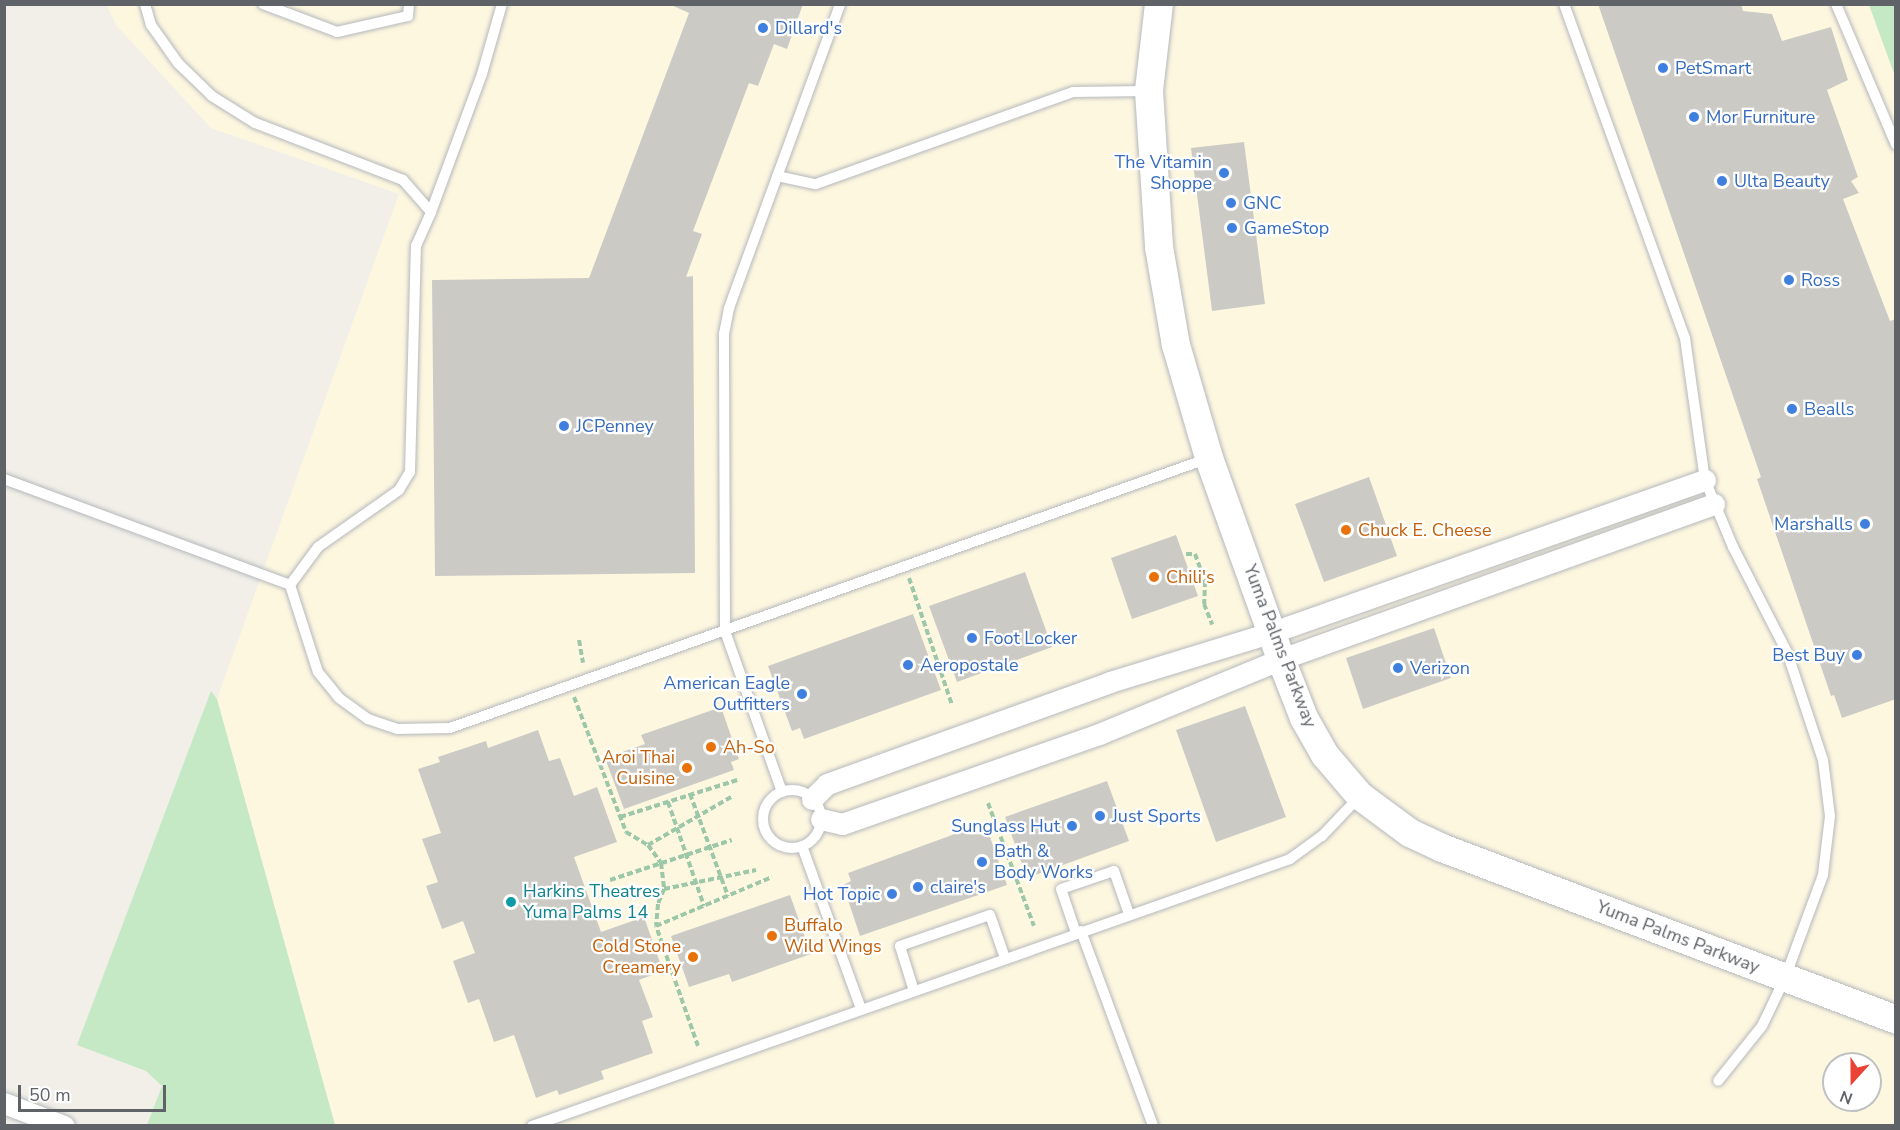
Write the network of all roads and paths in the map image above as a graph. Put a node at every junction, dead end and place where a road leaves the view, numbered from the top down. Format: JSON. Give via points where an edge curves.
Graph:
{"nodes":[{"id":1,"x":145,"y":4,"type":"edge"},
{"id":2,"x":263,"y":4,"type":"edge"},
{"id":3,"x":409,"y":4,"type":"edge"},
{"id":4,"x":502,"y":4,"type":"edge"},
{"id":5,"x":840,"y":4,"type":"edge"},
{"id":6,"x":1159,"y":4,"type":"edge"},
{"id":7,"x":1564,"y":4,"type":"edge"},
{"id":8,"x":1836,"y":4,"type":"edge"},
{"id":9,"x":1149,"y":91,"type":"junction"},
{"id":10,"x":1896,"y":146,"type":"edge"},
{"id":11,"x":777,"y":176,"type":"junction"},
{"id":12,"x":431,"y":212,"type":"junction"},
{"id":13,"x":1209,"y":458,"type":"junction"},
{"id":14,"x":4,"y":478,"type":"edge"},
{"id":15,"x":1705,"y":480,"type":"junction"},
{"id":16,"x":1714,"y":504,"type":"junction"},
{"id":17,"x":1186,"y":554,"type":"dead end"},
{"id":18,"x":909,"y":578,"type":"dead end"},
{"id":19,"x":290,"y":585,"type":"junction"},
{"id":20,"x":1212,"y":624,"type":"dead end"},
{"id":21,"x":725,"y":631,"type":"junction"},
{"id":22,"x":1272,"y":632,"type":"junction"},
{"id":23,"x":579,"y":640,"type":"dead end"},
{"id":24,"x":1281,"y":659,"type":"junction"},
{"id":25,"x":583,"y":663,"type":"dead end"},
{"id":26,"x":573,"y":696,"type":"dead end"},
{"id":27,"x":952,"y":705,"type":"dead end"},
{"id":28,"x":737,"y":780,"type":"dead end"},
{"id":29,"x":782,"y":792,"type":"junction"},
{"id":30,"x":690,"y":795,"type":"junction"},
{"id":31,"x":733,"y":796,"type":"dead end"},
{"id":32,"x":1360,"y":796,"type":"junction"},
{"id":33,"x":812,"y":799,"type":"junction"},
{"id":34,"x":668,"y":802,"type":"junction"},
{"id":35,"x":988,"y":803,"type":"dead end"},
{"id":36,"x":698,"y":816,"type":"junction"},
{"id":37,"x":620,"y":817,"type":"junction"},
{"id":38,"x":821,"y":819,"type":"junction"},
{"id":39,"x":677,"y":828,"type":"junction"},
{"id":40,"x":732,"y":840,"type":"dead end"},
{"id":41,"x":648,"y":845,"type":"junction"},
{"id":42,"x":802,"y":846,"type":"junction"},
{"id":43,"x":710,"y":847,"type":"junction"},
{"id":44,"x":687,"y":855,"type":"junction"},
{"id":45,"x":661,"y":863,"type":"junction"},
{"id":46,"x":756,"y":870,"type":"dead end"},
{"id":47,"x":721,"y":877,"type":"junction"},
{"id":48,"x":772,"y":877,"type":"dead end"},
{"id":49,"x":610,"y":880,"type":"dead end"},
{"id":50,"x":696,"y":882,"type":"junction"},
{"id":51,"x":664,"y":889,"type":"junction"},
{"id":52,"x":728,"y":896,"type":"junction"},
{"id":53,"x":704,"y":906,"type":"junction"},
{"id":54,"x":1129,"y":914,"type":"junction"},
{"id":55,"x":656,"y":926,"type":"junction"},
{"id":56,"x":1034,"y":926,"type":"dead end"},
{"id":57,"x":1078,"y":932,"type":"junction"},
{"id":58,"x":1005,"y":958,"type":"junction"},
{"id":59,"x":1785,"y":978,"type":"junction"},
{"id":60,"x":914,"y":990,"type":"junction"},
{"id":61,"x":861,"y":1009,"type":"junction"},
{"id":62,"x":1896,"y":1020,"type":"edge"},
{"id":63,"x":698,"y":1046,"type":"dead end"},
{"id":64,"x":1718,"y":1082,"type":"dead end"},
{"id":65,"x":4,"y":1103,"type":"edge"},
{"id":66,"x":64,"y":1125,"type":"edge"},
{"id":67,"x":532,"y":1125,"type":"edge"},
{"id":68,"x":1153,"y":1125,"type":"edge"}],
"edges":[{"from":1,"to":12,"type":"lane","via":[[151,25],[178,63],[212,96],[255,123],[404,180]]},
{"from":2,"to":3,"type":"lane","via":[[337,32],[408,16]]},
{"from":4,"to":12,"type":"lane","via":[[482,74]]},
{"from":5,"to":11,"type":"lane"},
{"from":6,"to":9,"type":"street","name":"Yuma Palms Parkway"},
{"from":7,"to":15,"type":"lane","via":[[1685,338]]},
{"from":8,"to":10,"type":"lane"},
{"from":9,"to":11,"type":"lane","via":[[1073,92],[816,184],[801,184]]},
{"from":9,"to":13,"type":"street","name":"Yuma Palms Parkway","via":[[1159,248],[1176,345]]},
{"from":11,"to":21,"type":"lane","via":[[729,308],[724,334]]},
{"from":12,"to":19,"type":"lane","via":[[416,246],[410,472],[399,490],[318,547]]},
{"from":13,"to":21,"type":"lane"},
{"from":13,"to":22,"type":"street","name":"Yuma Palms Parkway"},
{"from":14,"to":19,"type":"lane"},
{"from":15,"to":16,"type":"lane"},
{"from":15,"to":22,"type":"street"},
{"from":16,"to":24,"type":"street"},
{"from":16,"to":59,"type":"lane","via":[[1787,652],[1823,760],[1830,816],[1823,875]]},
{"from":17,"to":20,"type":"path","via":[[1195,554],[1205,581],[1204,604]]},
{"from":18,"to":27,"type":"path"},
{"from":19,"to":21,"type":"lane","via":[[318,672],[339,698],[368,719],[397,729],[450,728]]},
{"from":21,"to":29,"type":"lane"},
{"from":22,"to":24,"type":"street","name":"Yuma Palms Parkway"},
{"from":22,"to":33,"type":"street","via":[[1110,682],[827,784]]},
{"from":23,"to":25,"type":"path"},
{"from":24,"to":32,"type":"street","name":"Yuma Palms Parkway","via":[[1304,718],[1325,755]]},
{"from":24,"to":38,"type":"street","via":[[1099,734],[842,824]]},
{"from":26,"to":37,"type":"path"},
{"from":28,"to":30,"type":"path"},
{"from":29,"to":33,"type":"lane","via":[[798,791]]},
{"from":29,"to":42,"type":"lane","via":[[768,803],[765,829],[784,847]]},
{"from":30,"to":34,"type":"path"},
{"from":30,"to":36,"type":"path"},
{"from":31,"to":36,"type":"path"},
{"from":32,"to":54,"type":"lane","via":[[1322,836],[1290,859]]},
{"from":32,"to":59,"type":"street","name":"Yuma Palms Parkway","via":[[1410,833],[1442,848]]},
{"from":33,"to":38,"type":"lane"},
{"from":34,"to":37,"type":"path"},
{"from":34,"to":39,"type":"path"},
{"from":35,"to":56,"type":"path"},
{"from":36,"to":39,"type":"path"},
{"from":36,"to":43,"type":"path"},
{"from":37,"to":41,"type":"path","via":[[626,832]]},
{"from":38,"to":42,"type":"lane","via":[[816,836]]},
{"from":39,"to":41,"type":"path"},
{"from":39,"to":44,"type":"path"},
{"from":40,"to":43,"type":"path"},
{"from":41,"to":45,"type":"path"},
{"from":42,"to":61,"type":"lane"},
{"from":43,"to":44,"type":"path"},
{"from":43,"to":47,"type":"path"},
{"from":44,"to":45,"type":"path"},
{"from":44,"to":50,"type":"path"},
{"from":45,"to":49,"type":"path"},
{"from":45,"to":51,"type":"path"},
{"from":46,"to":47,"type":"path"},
{"from":47,"to":50,"type":"path"},
{"from":47,"to":52,"type":"path"},
{"from":48,"to":52,"type":"path"},
{"from":50,"to":51,"type":"path"},
{"from":50,"to":53,"type":"path"},
{"from":51,"to":55,"type":"path"},
{"from":52,"to":53,"type":"path"},
{"from":53,"to":55,"type":"path"},
{"from":54,"to":57,"type":"lane"},
{"from":54,"to":57,"type":"lane","via":[[1114,871],[1061,889]]},
{"from":55,"to":63,"type":"path"},
{"from":57,"to":58,"type":"lane"},
{"from":57,"to":68,"type":"lane"},
{"from":58,"to":60,"type":"lane"},
{"from":58,"to":60,"type":"lane","via":[[990,915],[900,946]]},
{"from":59,"to":62,"type":"street","name":"Yuma Palms Parkway"},
{"from":59,"to":64,"type":"lane","via":[[1762,1026]]},
{"from":60,"to":61,"type":"lane"},
{"from":61,"to":67,"type":"lane"},
{"from":65,"to":66,"type":"street"}]}
